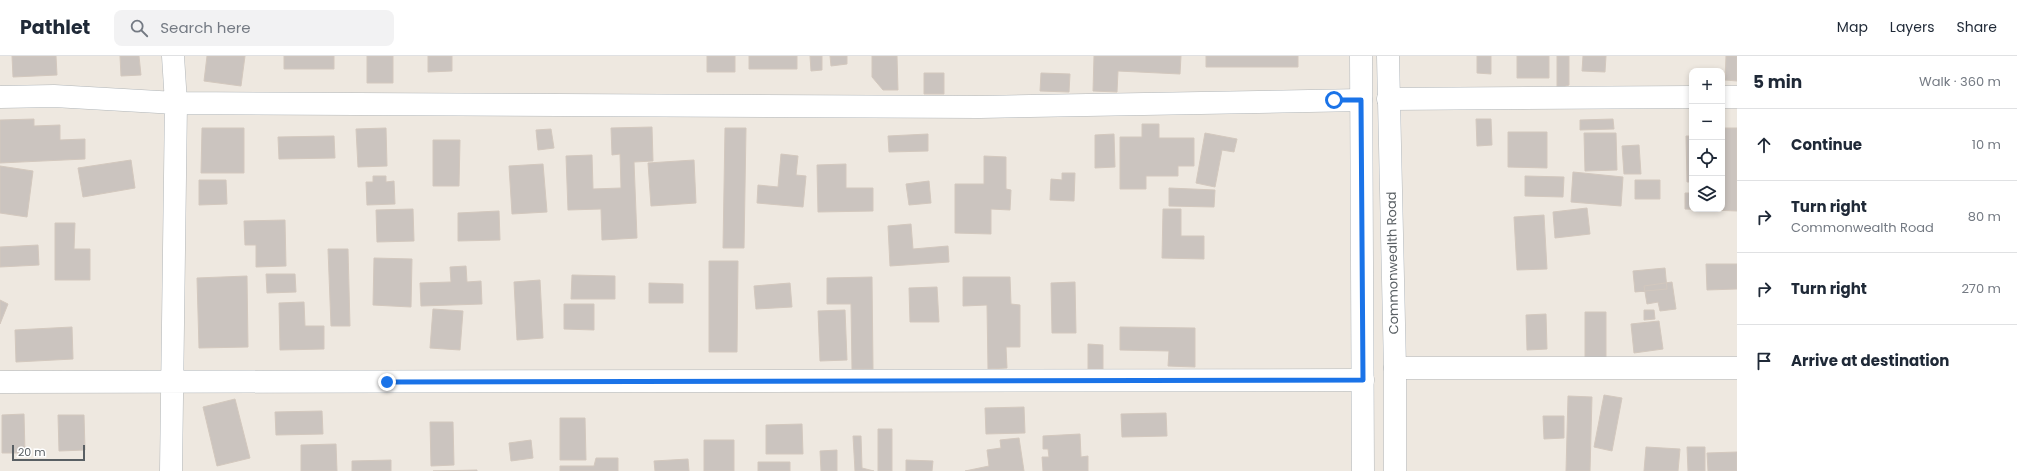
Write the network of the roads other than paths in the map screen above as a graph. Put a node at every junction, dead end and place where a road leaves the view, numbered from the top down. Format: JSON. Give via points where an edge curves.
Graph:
{"nodes":[{"id":1,"x":173,"y":56,"type":"edge"},
{"id":2,"x":1361,"y":56,"type":"edge"},
{"id":3,"x":1388,"y":56,"type":"edge"},
{"id":4,"x":0,"y":97,"type":"edge"},
{"id":5,"x":1689,"y":97,"type":"edge"},
{"id":6,"x":1725,"y":97,"type":"edge"},
{"id":7,"x":1737,"y":97,"type":"edge"},
{"id":8,"x":1388,"y":99,"type":"junction"},
{"id":9,"x":1361,"y":100,"type":"junction"},
{"id":10,"x":176,"y":103,"type":"junction"},
{"id":11,"x":1394,"y":368,"type":"junction"},
{"id":12,"x":1737,"y":368,"type":"edge"},
{"id":13,"x":1363,"y":380,"type":"junction"},
{"id":14,"x":172,"y":381,"type":"junction"},
{"id":15,"x":0,"y":382,"type":"edge"},
{"id":16,"x":172,"y":471,"type":"edge"},
{"id":17,"x":1363,"y":471,"type":"edge"},
{"id":18,"x":1395,"y":471,"type":"edge"}],
"edges":[{"from":1,"to":10,"type":"street"},
{"from":2,"to":9,"type":"street"},
{"from":3,"to":8,"type":"street","name":"Commonwealth Road"},
{"from":4,"to":10,"type":"street","via":[[54,96]]},
{"from":5,"to":8,"type":"street"},
{"from":6,"to":7,"type":"street"},
{"from":8,"to":11,"type":"street","name":"Commonwealth Road"},
{"from":9,"to":10,"type":"street","via":[[980,107]]},
{"from":9,"to":13,"type":"street"},
{"from":10,"to":14,"type":"street"},
{"from":11,"to":12,"type":"street"},
{"from":11,"to":18,"type":"street","name":"Commonwealth Road"},
{"from":13,"to":14,"type":"street"},
{"from":13,"to":17,"type":"street"},
{"from":14,"to":15,"type":"street"},
{"from":14,"to":16,"type":"street"}]}
